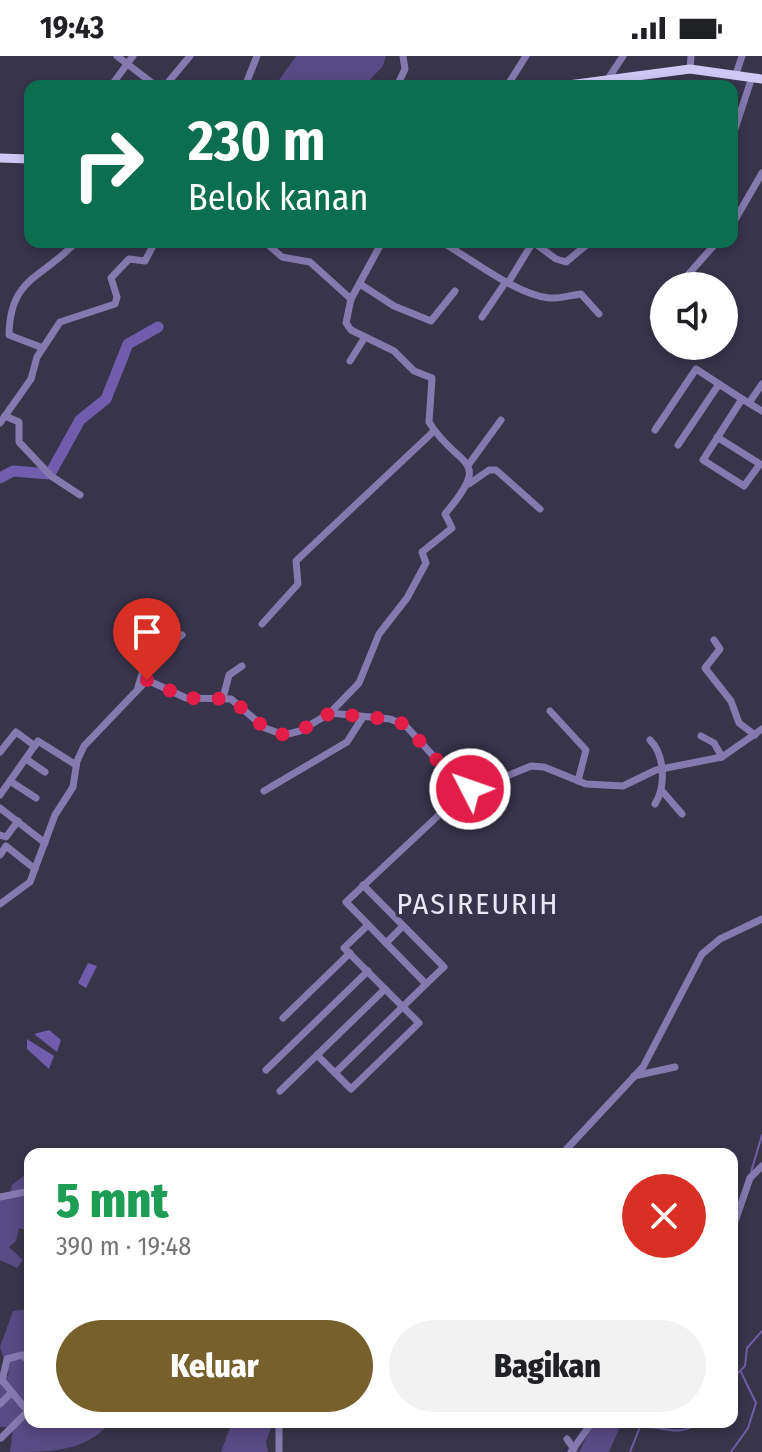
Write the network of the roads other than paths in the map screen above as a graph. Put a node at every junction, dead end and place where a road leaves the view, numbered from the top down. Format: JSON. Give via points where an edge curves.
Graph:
{"nodes":[{"id":1,"x":117,"y":56,"type":"edge"},
{"id":2,"x":133,"y":56,"type":"edge"},
{"id":3,"x":190,"y":56,"type":"edge"},
{"id":4,"x":257,"y":56,"type":"edge"},
{"id":5,"x":403,"y":56,"type":"edge"},
{"id":6,"x":526,"y":56,"type":"edge"},
{"id":7,"x":623,"y":56,"type":"edge"},
{"id":8,"x":691,"y":56,"type":"edge"},
{"id":9,"x":742,"y":56,"type":"edge"},
{"id":10,"x":129,"y":65,"type":"junction"},
{"id":11,"x":690,"y":69,"type":"junction"},
{"id":12,"x":736,"y":74,"type":"junction"},
{"id":13,"x":757,"y":78,"type":"edge"},
{"id":14,"x":608,"y":79,"type":"junction"},
{"id":15,"x":116,"y":80,"type":"edge"},
{"id":16,"x":148,"y":80,"type":"edge"},
{"id":17,"x":170,"y":80,"type":"edge"},
{"id":18,"x":247,"y":80,"type":"edge"},
{"id":19,"x":400,"y":80,"type":"edge"},
{"id":20,"x":511,"y":80,"type":"edge"},
{"id":21,"x":602,"y":80,"type":"edge"},
{"id":22,"x":613,"y":80,"type":"edge"},
{"id":23,"x":634,"y":80,"type":"edge"},
{"id":24,"x":738,"y":124,"type":"edge"},
{"id":25,"x":24,"y":159,"type":"edge"},
{"id":26,"x":1,"y":161,"type":"edge"},
{"id":27,"x":762,"y":173,"type":"edge"},
{"id":28,"x":758,"y":192,"type":"edge"},
{"id":29,"x":738,"y":217,"type":"edge"},
{"id":30,"x":70,"y":248,"type":"edge"},
{"id":31,"x":152,"y":248,"type":"edge"},
{"id":32,"x":271,"y":248,"type":"edge"},
{"id":33,"x":379,"y":248,"type":"edge"},
{"id":34,"x":452,"y":248,"type":"edge"},
{"id":35,"x":529,"y":248,"type":"edge"},
{"id":36,"x":541,"y":248,"type":"edge"},
{"id":37,"x":582,"y":248,"type":"edge"},
{"id":38,"x":712,"y":248,"type":"edge"},
{"id":39,"x":690,"y":272,"type":"edge"},
{"id":40,"x":507,"y":283,"type":"junction"},
{"id":41,"x":360,"y":284,"type":"junction"},
{"id":42,"x":455,"y":291,"type":"dead end"},
{"id":43,"x":351,"y":299,"type":"junction"},
{"id":44,"x":599,"y":314,"type":"dead end"},
{"id":45,"x":482,"y":317,"type":"dead end"},
{"id":46,"x":365,"y":337,"type":"junction"},
{"id":47,"x":43,"y":348,"type":"junction"},
{"id":48,"x":350,"y":361,"type":"dead end"},
{"id":49,"x":719,"y":384,"type":"junction"},
{"id":50,"x":762,"y":384,"type":"edge"},
{"id":51,"x":745,"y":401,"type":"junction"},
{"id":52,"x":762,"y":411,"type":"edge"},
{"id":53,"x":3,"y":419,"type":"edge"},
{"id":54,"x":501,"y":420,"type":"dead end"},
{"id":55,"x":655,"y":430,"type":"dead end"},
{"id":56,"x":434,"y":431,"type":"junction"},
{"id":57,"x":717,"y":437,"type":"junction"},
{"id":58,"x":678,"y":445,"type":"dead end"},
{"id":59,"x":469,"y":464,"type":"junction"},
{"id":60,"x":469,"y":484,"type":"junction"},
{"id":61,"x":80,"y":495,"type":"dead end"},
{"id":62,"x":540,"y":509,"type":"dead end"},
{"id":63,"x":262,"y":624,"type":"dead end"},
{"id":64,"x":182,"y":635,"type":"dead end"},
{"id":65,"x":714,"y":640,"type":"dead end"},
{"id":66,"x":242,"y":666,"type":"dead end"},
{"id":67,"x":138,"y":687,"type":"junction"},
{"id":68,"x":223,"y":698,"type":"junction"},
{"id":69,"x":550,"y":711,"type":"dead end"},
{"id":70,"x":330,"y":713,"type":"junction"},
{"id":71,"x":363,"y":717,"type":"junction"},
{"id":72,"x":762,"y":729,"type":"edge"},
{"id":73,"x":755,"y":735,"type":"junction"},
{"id":74,"x":701,"y":736,"type":"dead end"},
{"id":75,"x":650,"y":740,"type":"dead end"},
{"id":76,"x":35,"y":746,"type":"junction"},
{"id":77,"x":0,"y":752,"type":"edge"},
{"id":78,"x":722,"y":757,"type":"junction"},
{"id":79,"x":26,"y":759,"type":"junction"},
{"id":80,"x":76,"y":765,"type":"junction"},
{"id":81,"x":662,"y":769,"type":"junction"},
{"id":82,"x":45,"y":772,"type":"dead end"},
{"id":83,"x":10,"y":781,"type":"junction"},
{"id":84,"x":578,"y":781,"type":"junction"},
{"id":85,"x":458,"y":783,"type":"junction"},
{"id":86,"x":264,"y":791,"type":"dead end"},
{"id":87,"x":663,"y":792,"type":"junction"},
{"id":88,"x":0,"y":795,"type":"edge"},
{"id":89,"x":36,"y":798,"type":"dead end"},
{"id":90,"x":655,"y":804,"type":"dead end"},
{"id":91,"x":0,"y":808,"type":"edge"},
{"id":92,"x":682,"y":814,"type":"dead end"},
{"id":93,"x":18,"y":821,"type":"junction"},
{"id":94,"x":0,"y":835,"type":"edge"},
{"id":95,"x":45,"y":843,"type":"junction"},
{"id":96,"x":0,"y":855,"type":"edge"},
{"id":97,"x":35,"y":869,"type":"junction"},
{"id":98,"x":363,"y":885,"type":"junction"},
{"id":99,"x":0,"y":904,"type":"edge"},
{"id":100,"x":762,"y":919,"type":"edge"},
{"id":101,"x":368,"y":925,"type":"junction"},
{"id":102,"x":403,"y":926,"type":"junction"},
{"id":103,"x":386,"y":943,"type":"junction"},
{"id":104,"x":350,"y":953,"type":"junction"},
{"id":105,"x":368,"y":971,"type":"junction"},
{"id":106,"x":426,"y":984,"type":"junction"},
{"id":107,"x":385,"y":989,"type":"junction"},
{"id":108,"x":403,"y":1007,"type":"junction"},
{"id":109,"x":283,"y":1018,"type":"dead end"},
{"id":110,"x":317,"y":1055,"type":"junction"},
{"id":111,"x":675,"y":1067,"type":"dead end"},
{"id":112,"x":266,"y":1070,"type":"dead end"},
{"id":113,"x":335,"y":1073,"type":"junction"},
{"id":114,"x":634,"y":1076,"type":"junction"},
{"id":115,"x":280,"y":1091,"type":"dead end"},
{"id":116,"x":568,"y":1148,"type":"edge"},
{"id":117,"x":762,"y":1166,"type":"edge"},
{"id":118,"x":24,"y":1192,"type":"edge"},
{"id":119,"x":0,"y":1197,"type":"edge"},
{"id":120,"x":738,"y":1213,"type":"edge"},
{"id":121,"x":24,"y":1357,"type":"edge"},
{"id":122,"x":1,"y":1380,"type":"edge"},
{"id":123,"x":11,"y":1393,"type":"junction"},
{"id":124,"x":0,"y":1404,"type":"edge"},
{"id":125,"x":24,"y":1407,"type":"edge"},
{"id":126,"x":24,"y":1417,"type":"edge"},
{"id":127,"x":279,"y":1428,"type":"edge"},
{"id":128,"x":588,"y":1428,"type":"edge"},
{"id":129,"x":1,"y":1438,"type":"edge"},
{"id":130,"x":567,"y":1439,"type":"dead end"},
{"id":131,"x":573,"y":1450,"type":"edge"},
{"id":132,"x":279,"y":1452,"type":"edge"}],
"edges":[{"from":1,"to":10,"type":"street"},
{"from":2,"to":10,"type":"street"},
{"from":3,"to":17,"type":"street"},
{"from":4,"to":18,"type":"street"},
{"from":5,"to":19,"type":"street"},
{"from":6,"to":20,"type":"street"},
{"from":7,"to":14,"type":"street"},
{"from":8,"to":11,"type":"street"},
{"from":9,"to":12,"type":"street"},
{"from":10,"to":15,"type":"street"},
{"from":10,"to":16,"type":"street"},
{"from":11,"to":12,"type":"main road"},
{"from":11,"to":23,"type":"main road"},
{"from":12,"to":13,"type":"main road"},
{"from":13,"to":24,"type":"street"},
{"from":14,"to":21,"type":"main road"},
{"from":14,"to":22,"type":"main road"},
{"from":25,"to":26,"type":"main road"},
{"from":27,"to":28,"type":"street"},
{"from":28,"to":29,"type":"street"},
{"from":30,"to":47,"type":"street","via":[[15,297],[8,334]]},
{"from":31,"to":47,"type":"street","via":[[145,261],[129,259],[111,278],[115,304],[61,321]]},
{"from":32,"to":43,"type":"street","via":[[280,256],[310,262]]},
{"from":33,"to":41,"type":"street"},
{"from":34,"to":40,"type":"street"},
{"from":35,"to":40,"type":"street"},
{"from":36,"to":37,"type":"street","via":[[566,262]]},
{"from":38,"to":39,"type":"street"},
{"from":40,"to":44,"type":"street","via":[[545,298],[581,294]]},
{"from":40,"to":45,"type":"street"},
{"from":41,"to":42,"type":"street","via":[[394,306],[432,321]]},
{"from":41,"to":43,"type":"street"},
{"from":43,"to":46,"type":"street","via":[[346,323]]},
{"from":46,"to":48,"type":"street"},
{"from":46,"to":56,"type":"street","via":[[432,378],[428,411]]},
{"from":47,"to":53,"type":"street","via":[[31,379]]},
{"from":49,"to":51,"type":"street"},
{"from":49,"to":55,"type":"street","via":[[696,369]]},
{"from":49,"to":58,"type":"street"},
{"from":50,"to":51,"type":"street"},
{"from":51,"to":52,"type":"street"},
{"from":51,"to":57,"type":"street"},
{"from":53,"to":61,"type":"street","via":[[19,422],[19,442],[49,474]]},
{"from":54,"to":59,"type":"street"},
{"from":56,"to":59,"type":"street"},
{"from":56,"to":63,"type":"street","via":[[296,561],[297,586]]},
{"from":57,"to":57,"type":"street","via":[[760,464],[744,486],[703,460]]},
{"from":59,"to":60,"type":"street"},
{"from":60,"to":62,"type":"street","via":[[496,470]]},
{"from":60,"to":70,"type":"street","via":[[445,514],[452,528],[422,552],[425,568],[379,634],[365,673]]},
{"from":64,"to":67,"type":"street","via":[[151,658],[141,670]]},
{"from":65,"to":73,"type":"street","via":[[720,649],[705,668],[731,701],[739,723]]},
{"from":66,"to":68,"type":"street","via":[[229,675]]},
{"from":67,"to":68,"type":"street","via":[[150,680],[182,697]]},
{"from":67,"to":80,"type":"street","via":[[90,738]]},
{"from":68,"to":70,"type":"street","via":[[284,735]]},
{"from":69,"to":84,"type":"street","via":[[586,750]]},
{"from":70,"to":71,"type":"street"},
{"from":71,"to":85,"type":"street","via":[[405,725]]},
{"from":71,"to":86,"type":"street","via":[[347,742]]},
{"from":72,"to":73,"type":"street"},
{"from":73,"to":78,"type":"street"},
{"from":74,"to":78,"type":"street","via":[[714,743]]},
{"from":75,"to":81,"type":"street"},
{"from":76,"to":77,"type":"street","via":[[16,732]]},
{"from":76,"to":79,"type":"street"},
{"from":76,"to":80,"type":"street","via":[[40,741]]},
{"from":78,"to":81,"type":"street"},
{"from":79,"to":82,"type":"street"},
{"from":79,"to":83,"type":"street"},
{"from":80,"to":95,"type":"street","via":[[73,787],[59,806]]},
{"from":81,"to":84,"type":"street","via":[[615,787]]},
{"from":81,"to":87,"type":"street"},
{"from":83,"to":88,"type":"street"},
{"from":83,"to":89,"type":"street"},
{"from":84,"to":85,"type":"street","via":[[531,766],[480,789]]},
{"from":85,"to":98,"type":"street","via":[[441,803],[440,814]]},
{"from":87,"to":90,"type":"street"},
{"from":87,"to":92,"type":"street"},
{"from":91,"to":93,"type":"street"},
{"from":93,"to":94,"type":"street","via":[[6,837]]},
{"from":93,"to":95,"type":"street"},
{"from":95,"to":97,"type":"street"},
{"from":96,"to":97,"type":"street","via":[[6,846]]},
{"from":97,"to":99,"type":"street","via":[[25,888]]},
{"from":98,"to":101,"type":"street","via":[[346,902]]},
{"from":98,"to":102,"type":"street"},
{"from":100,"to":114,"type":"street","via":[[702,954]]},
{"from":101,"to":103,"type":"street"},
{"from":101,"to":104,"type":"street","via":[[344,948]]},
{"from":102,"to":103,"type":"street"},
{"from":102,"to":106,"type":"street","via":[[444,967]]},
{"from":103,"to":106,"type":"street"},
{"from":104,"to":105,"type":"street"},
{"from":104,"to":109,"type":"street"},
{"from":105,"to":107,"type":"street"},
{"from":105,"to":112,"type":"street"},
{"from":106,"to":108,"type":"street"},
{"from":107,"to":108,"type":"street"},
{"from":107,"to":110,"type":"street"},
{"from":108,"to":113,"type":"street"},
{"from":108,"to":113,"type":"street","via":[[419,1023],[351,1089]]},
{"from":110,"to":113,"type":"street"},
{"from":110,"to":115,"type":"street"},
{"from":111,"to":114,"type":"street"},
{"from":114,"to":116,"type":"street"},
{"from":117,"to":120,"type":"street","via":[[750,1178]]},
{"from":118,"to":119,"type":"street"},
{"from":121,"to":122,"type":"street","via":[[7,1359]]},
{"from":122,"to":123,"type":"street"},
{"from":123,"to":124,"type":"street"},
{"from":123,"to":125,"type":"street"},
{"from":126,"to":129,"type":"street"},
{"from":127,"to":132,"type":"street"},
{"from":128,"to":131,"type":"street"},
{"from":130,"to":131,"type":"street"}]}
